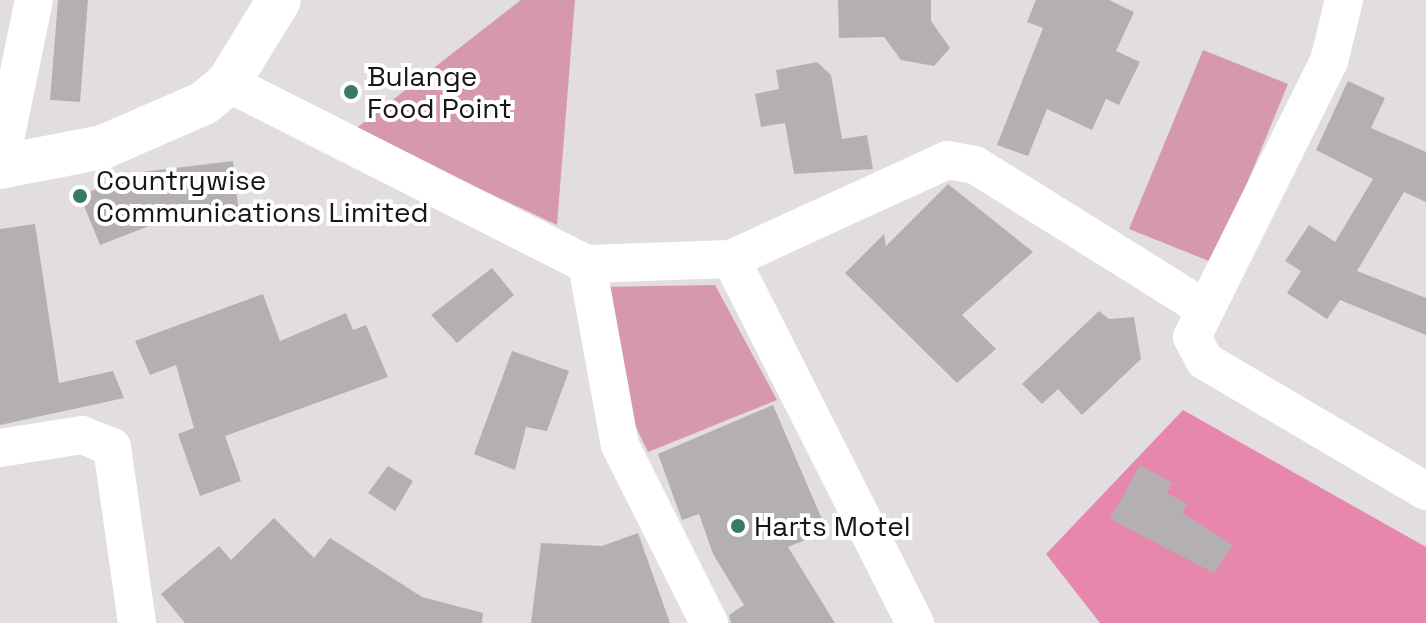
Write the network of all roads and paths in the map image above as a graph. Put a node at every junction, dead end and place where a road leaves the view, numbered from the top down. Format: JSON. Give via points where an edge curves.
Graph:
{"nodes":[{"id":1,"x":34,"y":0,"type":"edge"},
{"id":2,"x":279,"y":0,"type":"edge"},
{"id":3,"x":1344,"y":0,"type":"edge"},
{"id":4,"x":228,"y":83,"type":"junction"},
{"id":5,"x":0,"y":166,"type":"edge"},
{"id":6,"x":731,"y":259,"type":"junction"},
{"id":7,"x":587,"y":264,"type":"junction"},
{"id":8,"x":1202,"y":307,"type":"junction"},
{"id":9,"x":0,"y":448,"type":"edge"},
{"id":10,"x":1426,"y":491,"type":"edge"},
{"id":11,"x":137,"y":623,"type":"edge"},
{"id":12,"x":709,"y":623,"type":"edge"},
{"id":13,"x":915,"y":623,"type":"edge"}],
"edges":[{"from":1,"to":5,"type":"street"},
{"from":2,"to":4,"type":"street"},
{"from":3,"to":8,"type":"street","via":[[1329,61],[1260,208]]},
{"from":4,"to":5,"type":"street","via":[[138,134]]},
{"from":4,"to":7,"type":"street"},
{"from":6,"to":7,"type":"street"},
{"from":6,"to":8,"type":"street","via":[[947,160],[975,165]]},
{"from":6,"to":13,"type":"street"},
{"from":7,"to":12,"type":"street","via":[[620,445]]},
{"from":8,"to":10,"type":"street","via":[[1192,337],[1205,361]]},
{"from":9,"to":11,"type":"street","via":[[82,435],[112,447]]}]}
